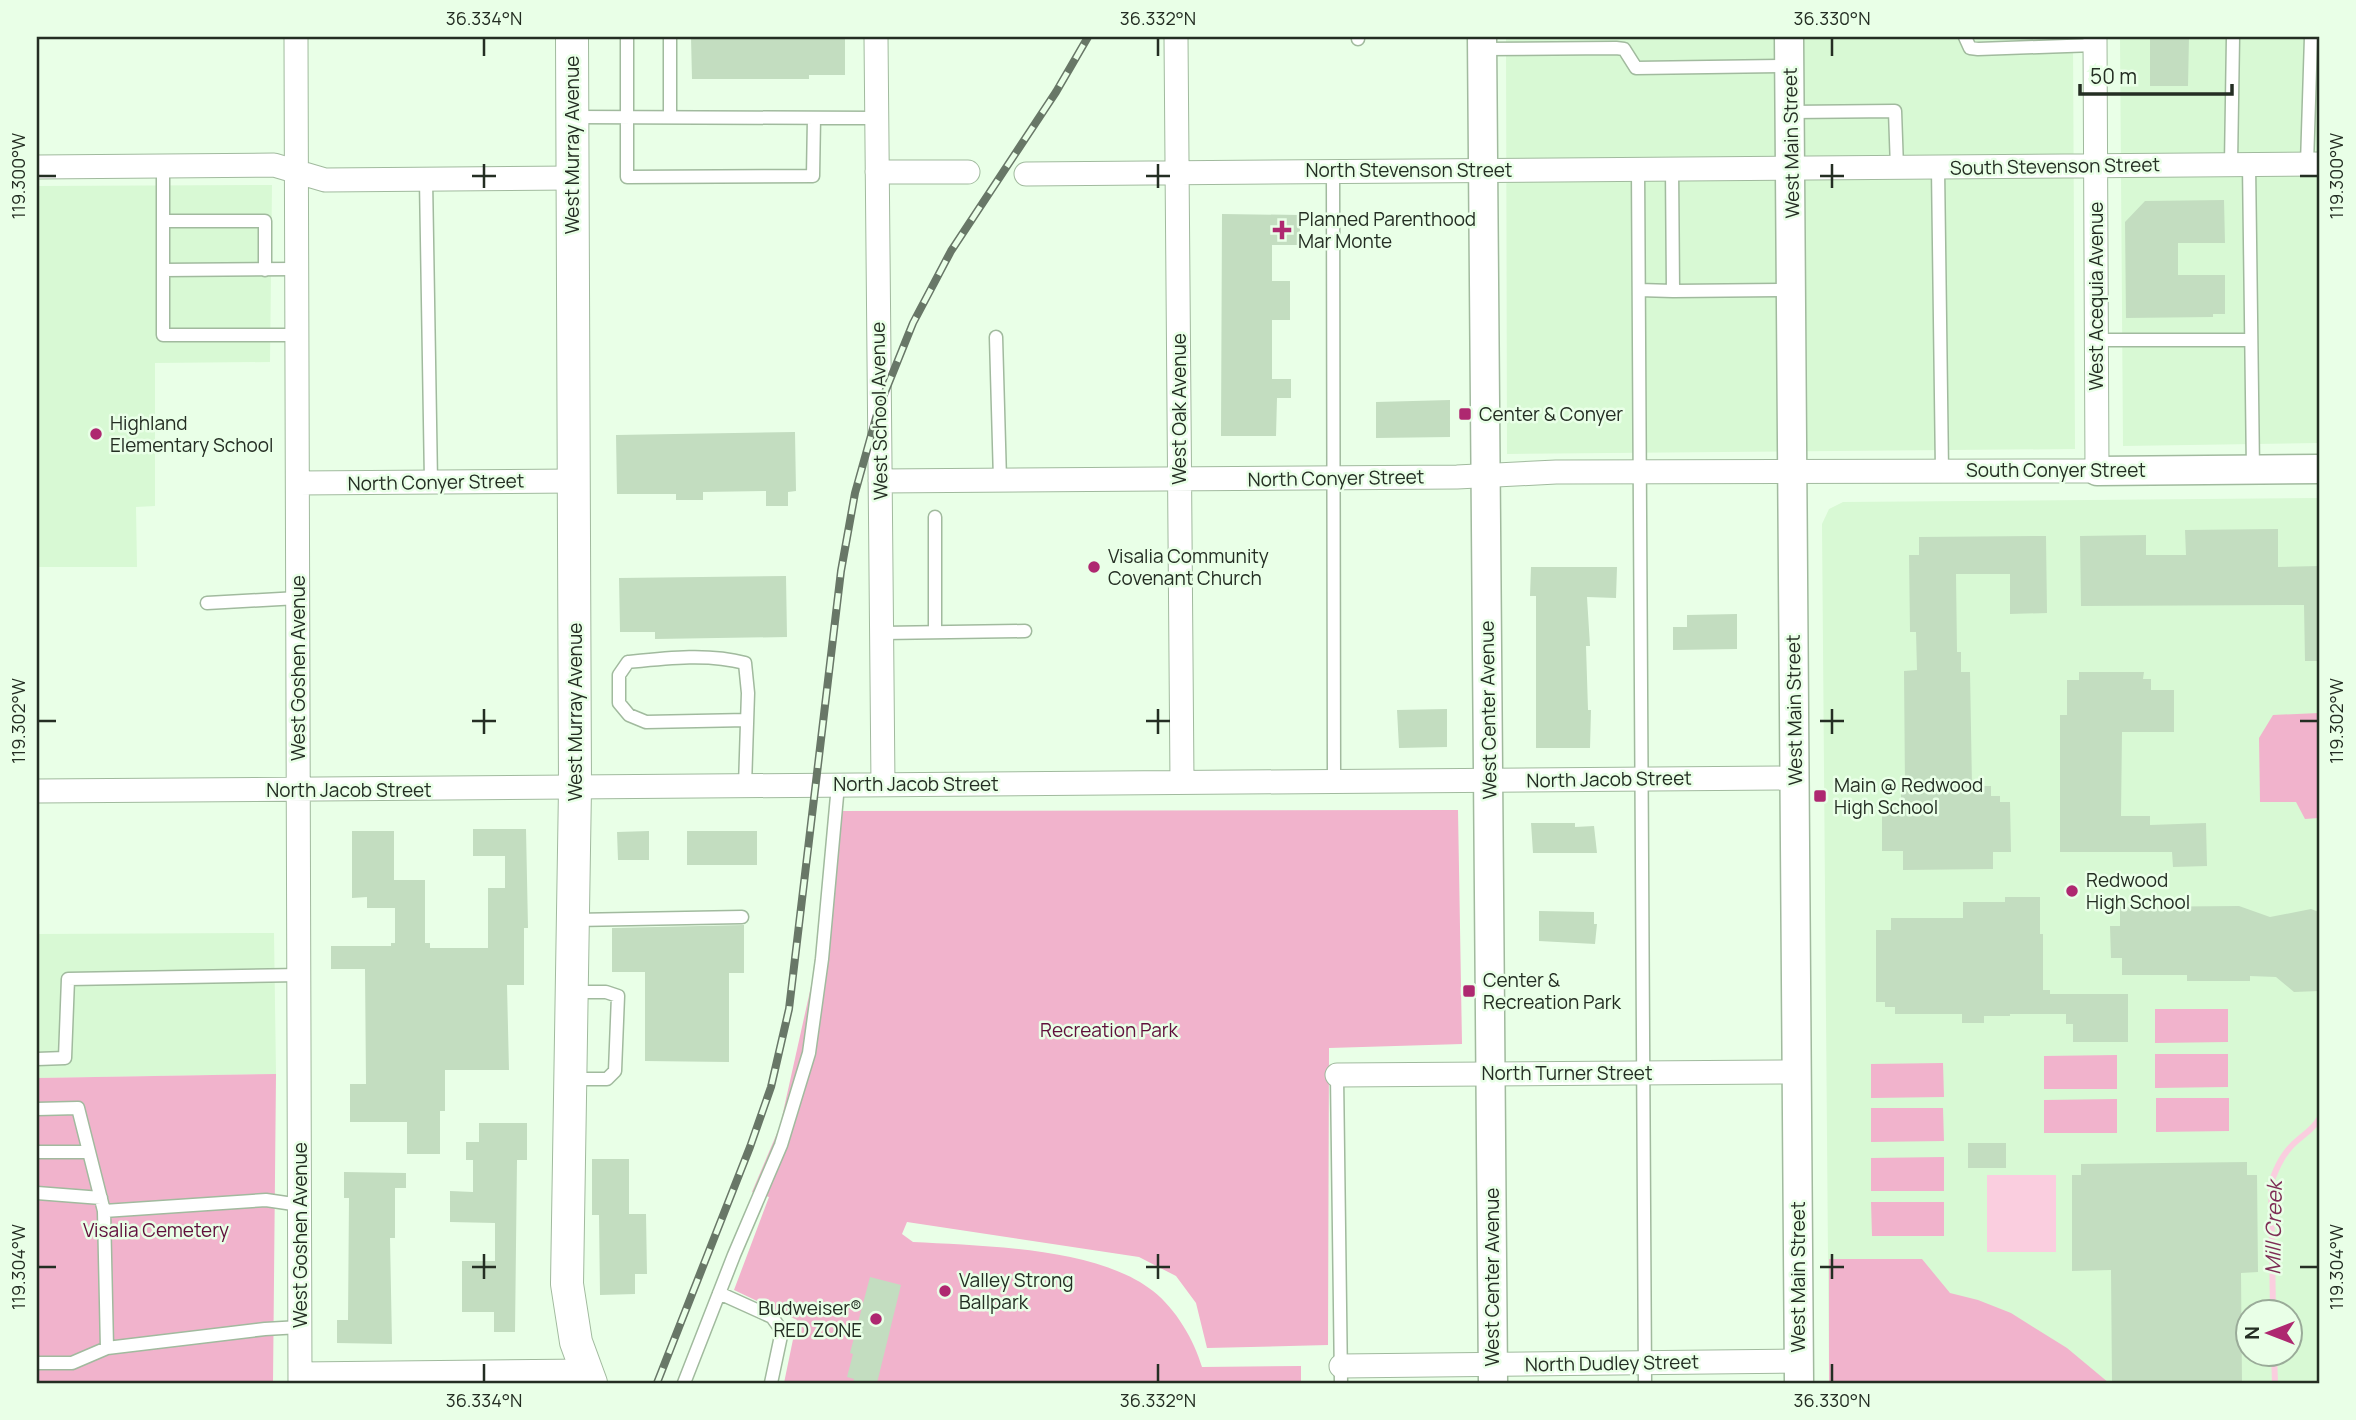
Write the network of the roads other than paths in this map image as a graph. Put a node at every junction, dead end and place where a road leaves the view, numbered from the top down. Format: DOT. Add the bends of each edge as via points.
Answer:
graph roads {
  1 [pos="296,37"];
  2 [pos="572,37"];
  3 [pos="627,37"];
  4 [pos="670,37"];
  5 [pos="876,37"];
  6 [pos="1176,37"];
  7 [pos="1789,37"];
  8 [pos="1965,37"];
  9 [pos="2233,37"];
  10 [pos="2311,37"];
  11 [pos="2095,41"];
  12 [pos="1482,43"];
  13 [pos="1789,66"];
  14 [pos="2314,105"];
  15 [pos="1790,112"];
  16 [pos="572,117"];
  17 [pos="627,117"];
  18 [pos="670,117"];
  19 [pos="814,118"];
  20 [pos="877,118"];
  21 [pos="2240,164"];
  22 [pos="2313,164"];
  23 [pos="2095,165"];
  24 [pos="163,166"];
  25 [pos="37,167"];
  26 [pos="1638,167"];
  27 [pos="1672,167"];
  28 [pos="1791,167"];
  29 [pos="1897,168"];
  30 [pos="1938,168"];
  31 [pos="1333,170"];
  32 [pos="1482,170"];
  33 [pos="296,171"];
  34 [pos="877,172"];
  35 [pos="968,172"];
  36 [pos="1177,173"];
  37 [pos="1026,174"];
  38 [pos="572,178"];
  39 [pos="426,179"];
  40 [pos="163,221"];
  41 [pos="163,270"];
  42 [pos="265,270"];
  43 [pos="297,270"];
  44 [pos="1639,290"];
  45 [pos="1792,290"];
  46 [pos="1672,291"];
  47 [pos="297,335"];
  48 [pos="996,337"];
  49 [pos="2096,340"];
  50 [pos="2251,340"];
  51 [pos="2319,469"];
  52 [pos="2253,470"];
  53 [pos="1942,471"];
  54 [pos="2097,471"];
  55 [pos="1640,472"];
  56 [pos="1792,472"];
  57 [pos="1484,476"];
  58 [pos="1333,478"];
  59 [pos="1179,479"];
  60 [pos="1000,480"];
  61 [pos="575,481"];
  62 [pos="880,481"];
  63 [pos="431,482"];
  64 [pos="298,483"];
  65 [pos="935,517"];
  66 [pos="298,598"];
  67 [pos="206,603"];
  68 [pos="1025,631"];
  69 [pos="935,632"];
  70 [pos="882,633"];
  71 [pos="747,720"];
  72 [pos="1641,778"];
  73 [pos="1794,778"];
  74 [pos="1490,780"];
  75 [pos="1334,781"];
  76 [pos="1182,782"];
  77 [pos="838,785"];
  78 [pos="883,785"];
  79 [pos="745,786"];
  80 [pos="575,788"];
  81 [pos="37,791"];
  82 [pos="299,791"];
  83 [pos="742,917"];
  84 [pos="574,920"];
  85 [pos="300,975"];
  86 [pos="573,992"];
  87 [pos="37,1059"];
  88 [pos="1644,1072"];
  89 [pos="1797,1072"];
  90 [pos="1490,1074"];
  91 [pos="1337,1075"];
  92 [pos="571,1079"];
  93 [pos="37,1109"];
  94 [pos="37,1152"];
  95 [pos="89,1152"];
  96 [pos="37,1193"];
  97 [pos="102,1204"];
  98 [pos="300,1205"];
  99 [pos="719,1293"];
  100 [pos="300,1327"];
  101 [pos="107,1349"];
  102 [pos="37,1363"];
  103 [pos="1798,1372"];
  104 [pos="1645,1373"];
  105 [pos="1493,1374"];
  106 [pos="1341,1375"];
  107 [pos="589,1377"];
  108 [pos="300,1379"];
  109 [pos="684,1383"];
  110 [pos="771,1383"];
  1 -- 33 [label="street, West Goshen Avenue"];
  2 -- 16 [label="main road, West Murray Avenue"];
  3 -- 17 [label="lane"];
  4 -- 18 [label="lane"];
  5 -- 20 [label="street, West School Avenue"];
  6 -- 36 [label="street, West Oak Avenue"];
  7 -- 13 [label="street, West Main Street"];
  8 -- 11 [label="lane" via="1970,48 1978,49"];
  9 -- 21 [label="lane"];
  10 -- 14 [label="lane"];
  11 -- 23 [label="street, West Acequia Avenue"];
  12 -- 13 [label="lane" via="1624,49 1636,68"];
  12 -- 32 [label="street, West Center Avenue"];
  13 -- 15 [label="street, West Main Street"];
  14 -- 22 [label="lane"];
  15 -- 28 [label="street, West Main Street"];
  15 -- 29 [label="lane" via="1895,111"];
  16 -- 17 [label="lane"];
  16 -- 38 [label="main road, West Murray Avenue"];
  17 -- 18 [label="lane"];
  17 -- 19 [label="lane" via="627,177 813,176"];
  18 -- 19 [label="lane"];
  19 -- 20 [label="lane"];
  20 -- 34 [label="street, West School Avenue"];
  21 -- 22 [label="street, South Stevenson Street"];
  21 -- 23 [label="street, South Stevenson Street"];
  21 -- 50 [label="lane"];
  23 -- 30 [label="street, South Stevenson Street"];
  23 -- 49 [label="street, West Acequia Avenue"];
  24 -- 25 [label="street"];
  24 -- 33 [label="street" via="274,165"];
  24 -- 40 [label="lane"];
  26 -- 27 [label="street, North Stevenson Street"];
  26 -- 32 [label="street, North Stevenson Street"];
  26 -- 44 [label="lane"];
  27 -- 28 [label="street, North Stevenson Street"];
  27 -- 46 [label="lane"];
  28 -- 29 [label="street, South Stevenson Street"];
  28 -- 45 [label="street, West Main Street"];
  29 -- 30 [label="street, South Stevenson Street"];
  30 -- 53 [label="lane"];
  31 -- 32 [label="street, North Stevenson Street"];
  31 -- 36 [label="street, North Stevenson Street"];
  31 -- 58 [label="lane"];
  32 -- 57 [label="street, West Center Avenue"];
  33 -- 39 [label="street" via="325,180"];
  33 -- 43 [label="street, West Goshen Avenue"];
  34 -- 35 [label="street"];
  34 -- 62 [label="street, West School Avenue"];
  36 -- 37 [label="street, North Stevenson Street"];
  36 -- 59 [label="street, West Oak Avenue"];
  38 -- 39 [label="street"];
  38 -- 61 [label="main road, West Murray Avenue"];
  39 -- 63 [label="lane"];
  40 -- 41 [label="lane"];
  40 -- 42 [label="lane" via="265,221"];
  41 -- 42 [label="lane"];
  41 -- 47 [label="lane" via="163,335"];
  42 -- 43 [label="lane"];
  43 -- 47 [label="street, West Goshen Avenue"];
  44 -- 46 [label="lane"];
  44 -- 55 [label="lane"];
  45 -- 46 [label="lane"];
  45 -- 56 [label="street, West Main Street"];
  47 -- 64 [label="street, West Goshen Avenue"];
  48 -- 60 [label="lane"];
  49 -- 50 [label="lane"];
  49 -- 54 [label="street, West Acequia Avenue"];
  50 -- 52 [label="lane"];
  51 -- 52 [label="street, South Conyer Street"];
  52 -- 54 [label="street, South Conyer Street"];
  53 -- 54 [label="street, South Conyer Street"];
  53 -- 56 [label="street, South Conyer Street"];
  55 -- 56 [label="street, North Conyer Street"];
  55 -- 57 [label="street, North Conyer Street"];
  55 -- 72 [label="lane"];
  56 -- 73 [label="street, West Main Street"];
  57 -- 58 [label="street, North Conyer Street"];
  57 -- 74 [label="street, West Center Avenue"];
  58 -- 59 [label="street, North Conyer Street"];
  58 -- 75 [label="lane"];
  59 -- 60 [label="street, North Conyer Street"];
  59 -- 76 [label="street, West Oak Avenue"];
  60 -- 62 [label="street, North Conyer Street"];
  61 -- 63 [label="street, North Conyer Street"];
  61 -- 80 [label="main road, West Murray Avenue"];
  62 -- 70 [label="street, West School Avenue"];
  63 -- 64 [label="street, North Conyer Street"];
  64 -- 66 [label="street, West Goshen Avenue"];
  65 -- 69 [label="lane"];
  66 -- 67 [label="lane"];
  66 -- 82 [label="street, West Goshen Avenue"];
  68 -- 69 [label="lane"];
  69 -- 70 [label="lane"];
  70 -- 78 [label="street, West School Avenue"];
  71 -- 71 [label="lane" via="745,663 726,658 654,659 628,662 619,675 619,704 629,715 646,722"];
  71 -- 79 [label="lane"];
  72 -- 73 [label="street, North Jacob Street"];
  72 -- 74 [label="street, North Jacob Street"];
  72 -- 88 [label="lane"];
  73 -- 89 [label="street, West Main Street"];
  74 -- 75 [label="street, North Jacob Street"];
  74 -- 90 [label="street, West Center Avenue"];
  75 -- 76 [label="street, North Jacob Street"];
  76 -- 78 [label="street, North Jacob Street"];
  77 -- 78 [label="street, North Jacob Street"];
  77 -- 79 [label="street, North Jacob Street"];
  77 -- 99 [label="lane" via="809,1053 781,1145"];
  79 -- 80 [label="street, North Jacob Street"];
  80 -- 82 [label="street, North Jacob Street"];
  80 -- 84 [label="main road, West Murray Avenue"];
  81 -- 82 [label="street, North Jacob Street"];
  82 -- 85 [label="street, West Goshen Avenue"];
  83 -- 84 [label="lane"];
  84 -- 86 [label="main road, West Murray Avenue"];
  85 -- 87 [label="lane" via="68,979 65,1058"];
  85 -- 98 [label="street, West Goshen Avenue"];
  86 -- 92 [label="main road, West Murray Avenue"];
  86 -- 92 [label="lane" via="618,996 615,1071 607,1079"];
  88 -- 89 [label="street, North Turner Street"];
  88 -- 90 [label="street, North Turner Street"];
  88 -- 104 [label="lane"];
  89 -- 103 [label="street, West Main Street"];
  90 -- 91 [label="street, North Turner Street"];
  90 -- 105 [label="street, West Center Avenue"];
  91 -- 106 [label="lane"];
  92 -- 107 [label="main road, West Murray Avenue" via="567,1284 576,1342"];
  93 -- 95 [label="lane" via="78,1108"];
  94 -- 95 [label="lane"];
  95 -- 97 [label="lane"];
  96 -- 97 [label="lane"];
  97 -- 98 [label="lane" via="267,1200"];
  97 -- 101 [label="lane"];
  98 -- 100 [label="street, West Goshen Avenue"];
  99 -- 109 [label="lane"];
  99 -- 110 [label="lane" via="772,1317 782,1331"];
  100 -- 101 [label="lane"];
  100 -- 108 [label="street, West Goshen Avenue"];
  101 -- 102 [label="lane" via="72,1363"];
  103 -- 104 [label="street, North Dudley Street"];
  104 -- 105 [label="street, North Dudley Street"];
  105 -- 106 [label="street, North Dudley Street"];
  107 -- 108 [label="street"];
}
